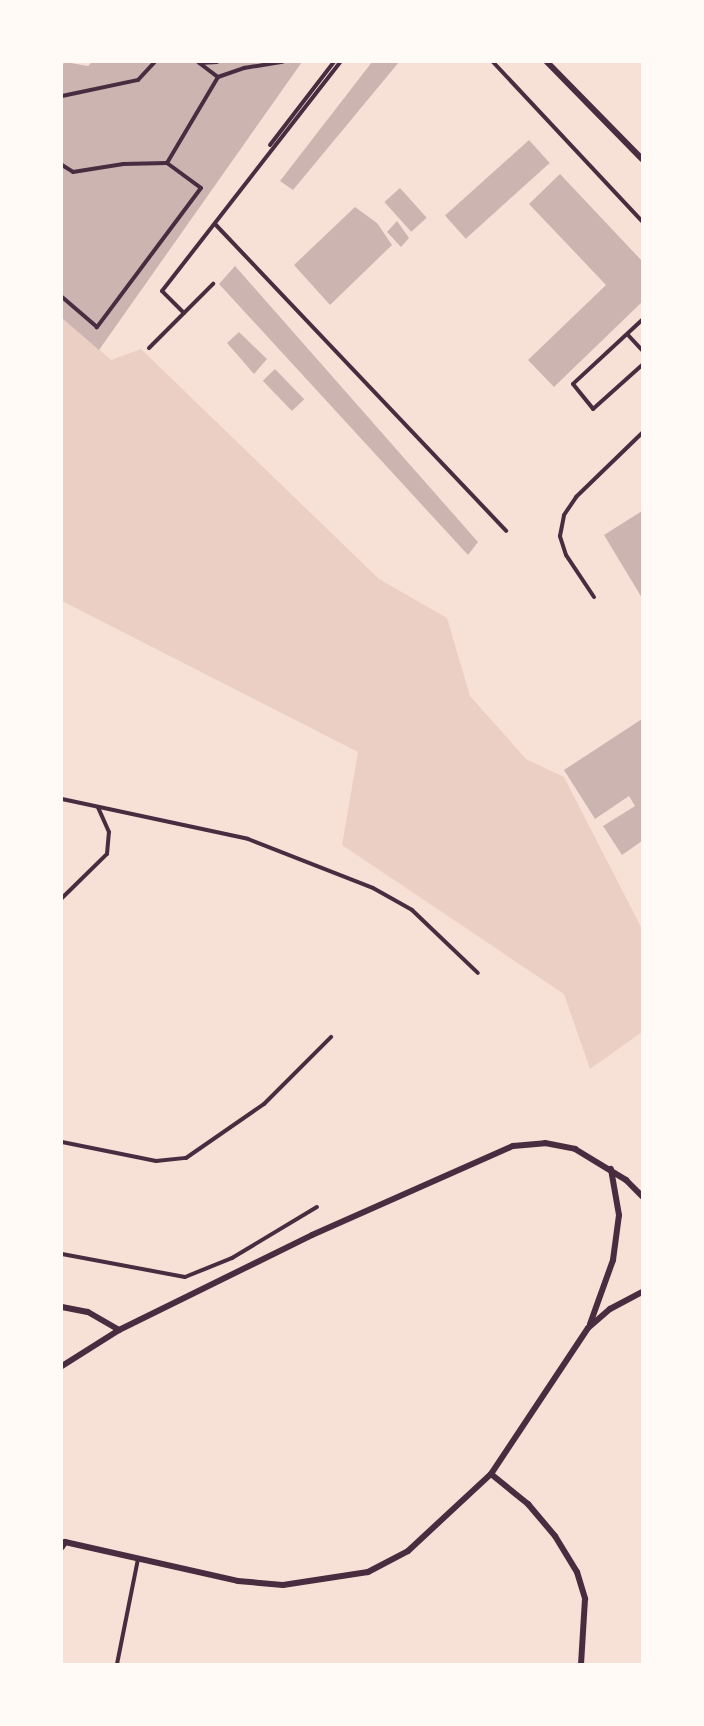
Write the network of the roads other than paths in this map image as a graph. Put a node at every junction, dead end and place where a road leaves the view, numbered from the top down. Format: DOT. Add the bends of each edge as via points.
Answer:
graph roads {
  1 [pos="155,62"];
  2 [pos="199,62"];
  3 [pos="217,62"];
  4 [pos="283,62"];
  5 [pos="334,62"];
  6 [pos="340,62"];
  7 [pos="493,62"];
  8 [pos="547,62"];
  9 [pos="218,77"];
  10 [pos="62,96"];
  11 [pos="270,145"];
  12 [pos="642,159"];
  13 [pos="167,163"];
  14 [pos="62,165"];
  15 [pos="642,221"];
  16 [pos="215,224"];
  17 [pos="213,284"];
  18 [pos="62,297"];
  19 [pos="184,313"];
  20 [pos="642,320"];
  21 [pos="628,334"];
  22 [pos="148,348"];
  23 [pos="642,351"];
  24 [pos="642,365"];
  25 [pos="642,434"];
  26 [pos="506,531"];
  27 [pos="594,597"];
  28 [pos="62,799"];
  29 [pos="98,807"];
  30 [pos="62,898"];
  31 [pos="478,973"];
  32 [pos="331,1038"];
  33 [pos="62,1142"];
  34 [pos="611,1169"];
  35 [pos="642,1196"];
  36 [pos="317,1207"];
  37 [pos="62,1254"];
  38 [pos="642,1292"];
  39 [pos="62,1307"];
  40 [pos="588,1328"];
  41 [pos="119,1330"];
  42 [pos="62,1366"];
  43 [pos="491,1474"];
  44 [pos="63,1544"];
  45 [pos="139,1558"];
  46 [pos="117,1665"];
  47 [pos="581,1665"];
  1 -- 10 [label="lane" via="138,80"];
  2 -- 3 [label="lane"];
  2 -- 9 [label="lane"];
  4 -- 9 [label="lane"];
  5 -- 11 [label="lane"];
  6 -- 16 [label="lane"];
  7 -- 15 [label="lane"];
  8 -- 12 [label="street"];
  9 -- 13 [label="lane"];
  13 -- 14 [label="lane" via="123,164 73,172"];
  13 -- 18 [label="lane" via="201,188 97,327"];
  16 -- 19 [label="lane" via="162,291"];
  16 -- 26 [label="lane"];
  17 -- 19 [label="lane"];
  19 -- 22 [label="lane"];
  20 -- 21 [label="lane"];
  21 -- 23 [label="lane"];
  21 -- 24 [label="lane" via="573,384 593,409"];
  25 -- 27 [label="lane" via="576,496 564,516 561,537 566,555"];
  28 -- 29 [label="lane"];
  29 -- 30 [label="lane" via="109,832 107,854"];
  29 -- 31 [label="lane" via="248,839 373,888 412,910"];
  32 -- 33 [label="lane" via="264,1104 186,1158 156,1161"];
  34 -- 35 [label="street"];
  34 -- 40 [label="street" via="619,1215 613,1260"];
  34 -- 41 [label="street" via="575,1149 545,1143 513,1146 312,1235"];
  36 -- 37 [label="lane" via="232,1258 185,1277"];
  38 -- 40 [label="street" via="610,1309"];
  39 -- 41 [label="street" via="88,1312"];
  40 -- 43 [label="street"];
  41 -- 42 [label="street"];
  43 -- 45 [label="street" via="416,1545 368,1572 283,1586 238,1581"];
  43 -- 47 [label="street" via="528,1504 555,1536 577,1572 585,1599"];
  44 -- 45 [label="street"];
  45 -- 46 [label="lane"];
}
